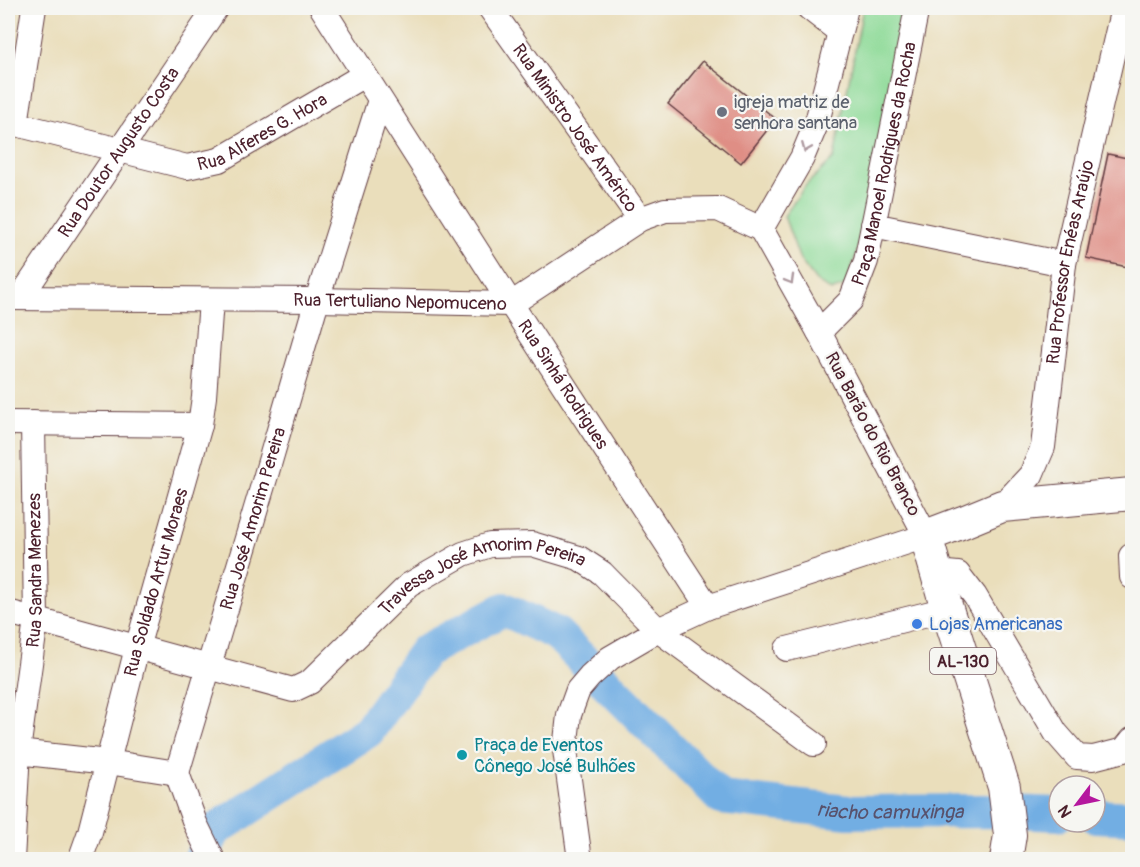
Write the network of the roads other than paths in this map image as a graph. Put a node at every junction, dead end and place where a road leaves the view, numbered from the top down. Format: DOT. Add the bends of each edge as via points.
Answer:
graph roads {
  1 [pos="34,8"];
  2 [pos="216,8"];
  3 [pos="322,8"];
  4 [pos="490,8"];
  5 [pos="809,8"];
  6 [pos="846,8"];
  7 [pos="917,8"];
  8 [pos="1123,8"];
  9 [pos="840,32"];
  10 [pos="364,75"];
  11 [pos="380,100"];
  12 [pos="12,123"];
  13 [pos="119,149"];
  14 [pos="640,219"];
  15 [pos="873,225"];
  16 [pos="761,229"];
  17 [pos="1064,264"];
  18 [pos="14,298"];
  19 [pos="211,300"];
  20 [pos="317,300"];
  21 [pos="510,304"];
  22 [pos="819,332"];
  23 [pos="8,423"];
  24 [pos="33,423"];
  25 [pos="200,425"];
  26 [pos="1132,495"];
  27 [pos="1002,506"];
  28 [pos="926,536"];
  29 [pos="936,572"];
  30 [pos="708,607"];
  31 [pos="947,609"];
  32 [pos="8,612"];
  33 [pos="36,620"];
  34 [pos="658,630"];
  35 [pos="137,648"];
  36 [pos="788,649"];
  37 [pos="208,667"];
  38 [pos="1132,740"];
  39 [pos="814,744"];
  40 [pos="13,751"];
  41 [pos="108,762"];
  42 [pos="177,773"];
  43 [pos="1008,847"];
  44 [pos="12,860"];
  45 [pos="80,860"];
  46 [pos="213,860"];
  47 [pos="580,860"];
  1 -- 12 [label="street"];
  2 -- 13 [label="street, Rua Doutor Augusto Costa"];
  3 -- 10 [label="street, Rua Sinhá Rodrigues"];
  4 -- 14 [label="street, Rua Ministro José Américo"];
  5 -- 9 [label="street"];
  6 -- 9 [label="street"];
  7 -- 15 [label="street, Praça Manoel Rodrigues da Rocha"];
  8 -- 17 [label="street, Rua Professor Enéas Araújo"];
  9 -- 16 [label="street, one-way" via="817,122 802,158"];
  10 -- 11 [label="street, Rua Sinhá Rodrigues"];
  10 -- 13 [label="street, Rua Alferes G. Hora" via="219,160 187,166"];
  11 -- 20 [label="street, Rua José Amorim Pereira"];
  11 -- 21 [label="street, Rua Sinhá Rodrigues"];
  12 -- 13 [label="street, Rua Alferes G. Hora"];
  13 -- 18 [label="street, Rua Doutor Augusto Costa"];
  14 -- 16 [label="street, Rua Tertuliano Nepomuceno" via="665,210 718,209"];
  14 -- 21 [label="street, Rua Tertuliano Nepomuceno"];
  15 -- 17 [label="street"];
  15 -- 22 [label="street, Praça Manoel Rodrigues da Rocha" via="866,261 851,300"];
  16 -- 22 [label="street, one-way"];
  17 -- 27 [label="street, Rua Professor Enéas Araújo" via="1043,447 1031,476"];
  18 -- 19 [label="street, Rua Tertuliano Nepomuceno"];
  19 -- 20 [label="street, Rua Tertuliano Nepomuceno"];
  19 -- 25 [label="street, Rua Soldado Artur Moraes"];
  20 -- 21 [label="street, Rua Tertuliano Nepomuceno"];
  20 -- 37 [label="street, Rua José Amorim Pereira"];
  21 -- 30 [label="street, Rua Sinhá Rodrigues"];
  22 -- 28 [label="street, Rua Barão do Rio Branco"];
  23 -- 24 [label="street"];
  24 -- 25 [label="street"];
  24 -- 33 [label="street, Rua Sandra Menezes"];
  25 -- 35 [label="street, Rua Soldado Artur Moraes"];
  26 -- 27 [label="main road"];
  27 -- 28 [label="main road"];
  28 -- 29 [label="main road, AL-130"];
  28 -- 30 [label="street"];
  29 -- 31 [label="main road, AL-130"];
  29 -- 38 [label="street" via="958,574 975,596 1056,733 1077,757 1093,758 1124,750"];
  30 -- 34 [label="street"];
  31 -- 36 [label="street"];
  31 -- 43 [label="main road, AL-130" via="1004,787"];
  32 -- 33 [label="street"];
  33 -- 35 [label="street"];
  33 -- 40 [label="street, Rua Sandra Menezes"];
  34 -- 37 [label="street, Travessa José Amorim Pereira" via="602,573 579,558 532,544 490,545 463,554 409,585 310,682 293,690"];
  34 -- 39 [label="street, Travessa José Amorim Pereira"];
  34 -- 47 [label="street" via="610,658 590,676 578,690 569,715 565,750"];
  35 -- 37 [label="street"];
  35 -- 41 [label="street, Rua Soldado Artur Moraes"];
  37 -- 42 [label="street, Rua José Amorim Pereira"];
  40 -- 41 [label="street"];
  40 -- 44 [label="street, Rua Sandra Menezes"];
  41 -- 42 [label="street"];
  41 -- 45 [label="street, Rua Soldado Artur Moraes"];
  42 -- 46 [label="street"];
}
